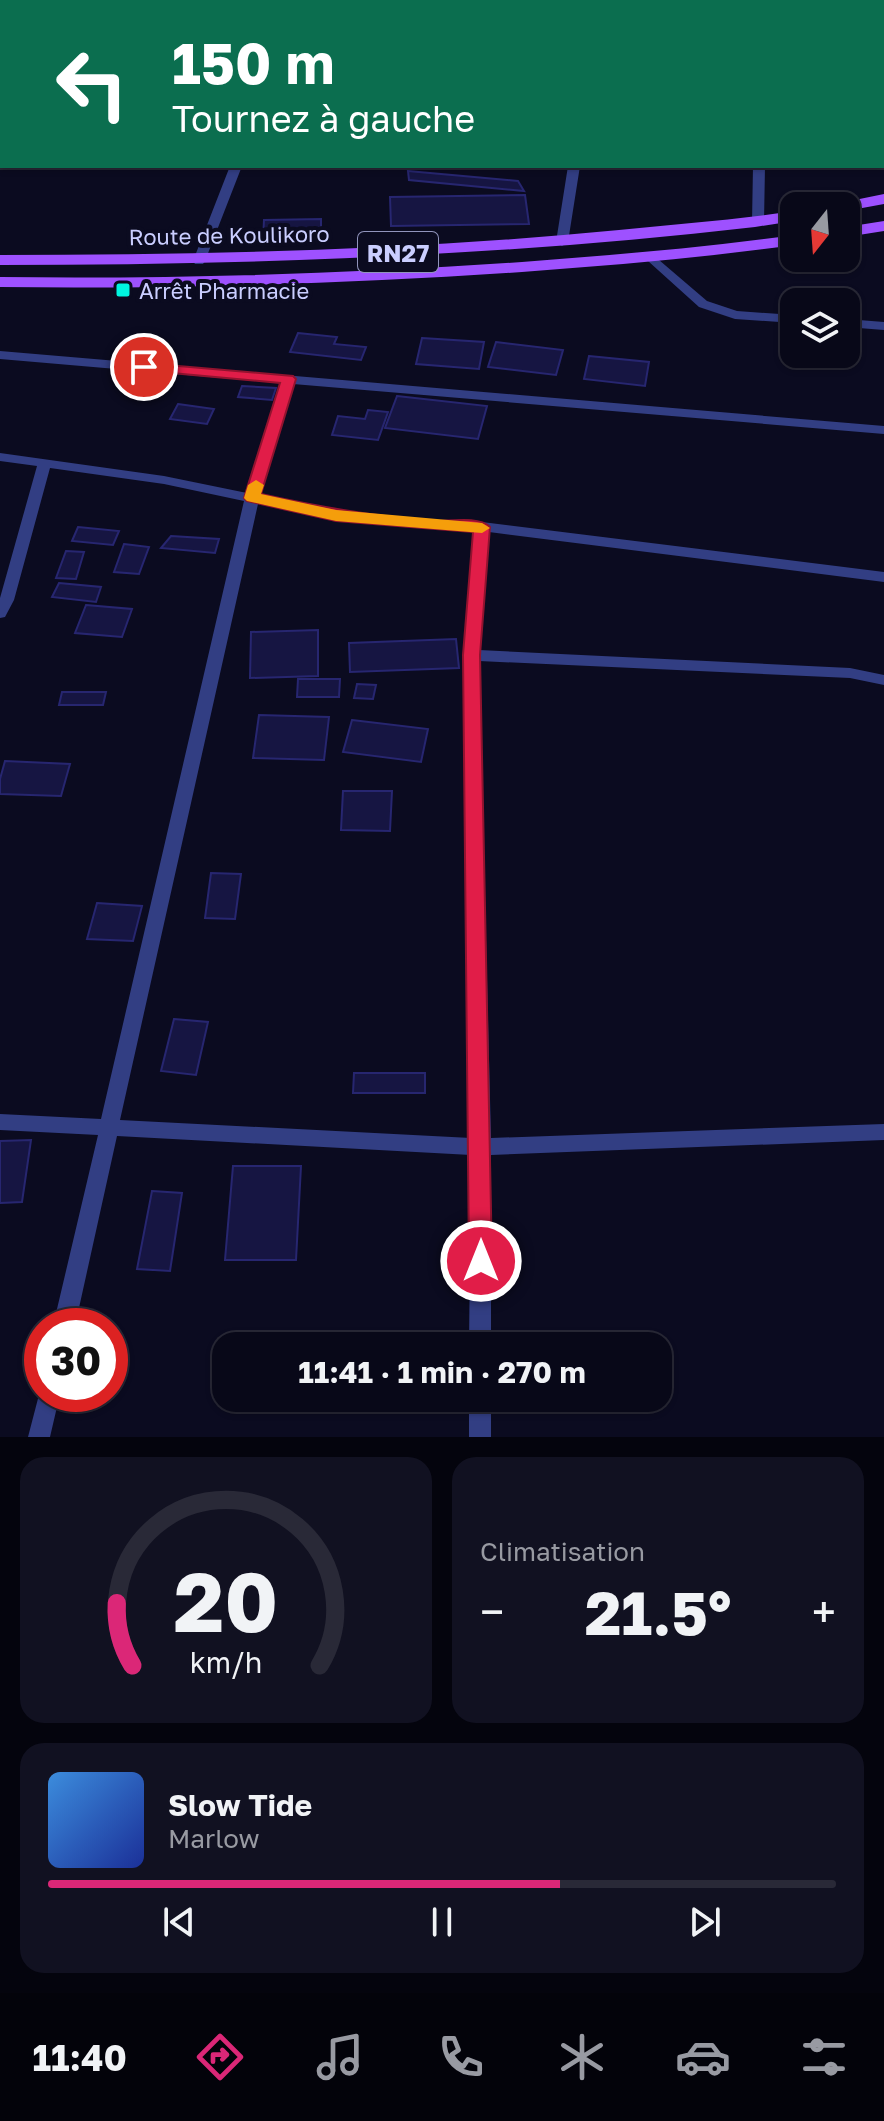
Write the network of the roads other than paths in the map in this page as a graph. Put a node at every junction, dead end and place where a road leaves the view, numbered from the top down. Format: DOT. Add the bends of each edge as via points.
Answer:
graph roads {
  1 [pos="235,168"];
  2 [pos="574,168"];
  3 [pos="759,168"];
  4 [pos="884,199"];
  5 [pos="860,203"];
  6 [pos="780,218"];
  7 [pos="758,222"];
  8 [pos="884,226"];
  9 [pos="860,230"];
  10 [pos="562,242"];
  11 [pos="780,242"];
  12 [pos="652,258"];
  13 [pos="0,260"];
  14 [pos="199,261"];
  15 [pos="0,282"];
  16 [pos="780,318"];
  17 [pos="860,324"];
  18 [pos="884,326"];
  19 [pos="0,355"];
  20 [pos="288,379"];
  21 [pos="884,430"];
  22 [pos="0,457"];
  23 [pos="45,463"];
  24 [pos="252,498"];
  25 [pos="482,527"];
  26 [pos="884,577"];
  27 [pos="2,604"];
  28 [pos="471,655"];
  29 [pos="884,680"];
  30 [pos="0,1122"];
  31 [pos="109,1128"];
  32 [pos="884,1132"];
  33 [pos="481,1147"];
  34 [pos="68,1308"];
  35 [pos="480,1332"];
  36 [pos="45,1412"];
  37 [pos="480,1412"];
  38 [pos="39,1437"];
  39 [pos="480,1437"];
  1 -- 14 [label="street"];
  2 -- 10 [label="street"];
  3 -- 7 [label="street"];
  4 -- 5 [label="main road"];
  6 -- 7 [label="main road, Route de Koulikoro / RN27"];
  7 -- 10 [label="main road, Route de Koulikoro / RN27"];
  8 -- 9 [label="main road"];
  10 -- 14 [label="main road, Route de Koulikoro / RN27"];
  11 -- 12 [label="main road, Route de Koulikoro / RN27"];
  12 -- 15 [label="main road, Route de Koulikoro / RN27" via="399,277 162,284"];
  12 -- 16 [label="street" via="703,304 735,315"];
  13 -- 14 [label="main road, Route de Koulikoro / RN27"];
  17 -- 18 [label="street"];
  19 -- 20 [label="street"];
  20 -- 21 [label="street"];
  20 -- 24 [label="street"];
  22 -- 23 [label="street"];
  23 -- 24 [label="street"];
  23 -- 27 [label="street"];
  24 -- 25 [label="street" via="336,516"];
  24 -- 31 [label="street"];
  25 -- 26 [label="street"];
  25 -- 28 [label="street"];
  28 -- 29 [label="street" via="850,673"];
  28 -- 33 [label="street"];
  30 -- 31 [label="street"];
  31 -- 33 [label="street"];
  31 -- 34 [label="street"];
  32 -- 33 [label="street"];
  33 -- 35 [label="street"];
  36 -- 38 [label="street"];
  37 -- 39 [label="street"];
}
